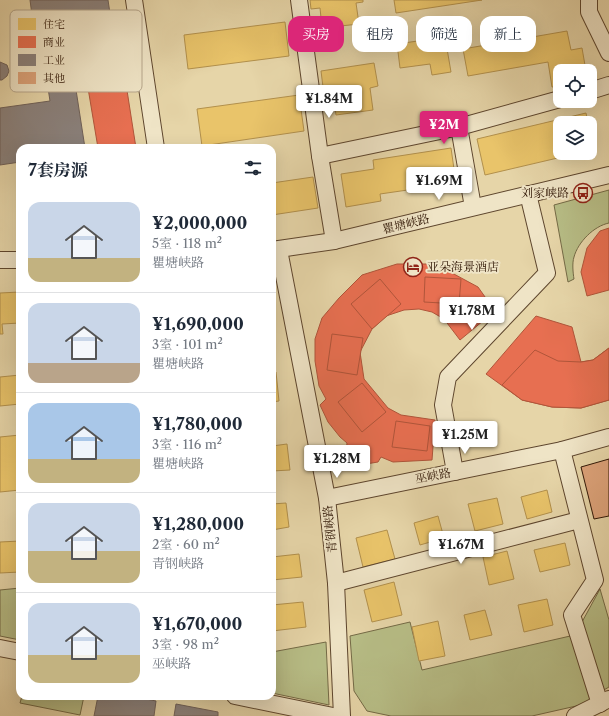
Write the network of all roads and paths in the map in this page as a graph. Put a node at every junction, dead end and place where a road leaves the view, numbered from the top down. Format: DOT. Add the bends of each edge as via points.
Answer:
graph roads {
  1 [pos="134,0"];
  2 [pos="299,0"];
  3 [pos="589,0"];
  4 [pos="135,10"];
  5 [pos="609,53"];
  6 [pos="142,54"];
  7 [pos="609,85"];
  8 [pos="597,88"];
  9 [pos="553,101"];
  10 [pos="459,127"];
  11 [pos="155,144"];
  12 [pos="320,156"];
  13 [pos="609,175"];
  14 [pos="528,194"];
  15 [pos="473,207"];
  16 [pos="334,241"];
  17 [pos="276,250"];
  18 [pos="0,260"];
  19 [pos="16,260"];
  20 [pos="609,438"];
  21 [pos="562,450"];
  22 [pos="455,472"];
  23 [pos="327,498"];
  24 [pos="579,520"];
  25 [pos="336,583"];
  26 [pos="0,648"];
  27 [pos="16,651"];
  28 [pos="255,700"];
  29 [pos="604,701"];
  30 [pos="333,716"];
  31 [pos="342,716"];
  32 [pos="575,716"];
  1 -- 4 [label="street"];
  2 -- 12 [label="street"];
  3 -- 5 [label="street" via="589,12"];
  6 -- 11 [label="street"];
  7 -- 8 [label="street"];
  9 -- 10 [label="street"];
  10 -- 12 [label="street"];
  10 -- 15 [label="street"];
  12 -- 16 [label="street"];
  13 -- 14 [label="street, 瞿塘峡路"];
  14 -- 15 [label="street, 瞿塘峡路"];
  14 -- 22 [label="street" via="547,273 448,377 443,405"];
  15 -- 16 [label="street, 瞿塘峡路"];
  16 -- 17 [label="street, 瞿塘峡路"];
  17 -- 23 [label="street, 青钢峡路"];
  18 -- 19 [label="street"];
  20 -- 21 [label="street, 巫峡路"];
  21 -- 22 [label="street, 巫峡路"];
  21 -- 24 [label="street"];
  22 -- 23 [label="street, 巫峡路"];
  23 -- 25 [label="street, 青钢峡路"];
  24 -- 25 [label="street"];
  24 -- 29 [label="street" via="595,580 572,615"];
  25 -- 31 [label="street, 青钢峡路"];
  26 -- 27 [label="street"];
  28 -- 30 [label="street"];
  29 -- 32 [label="street"];
}
